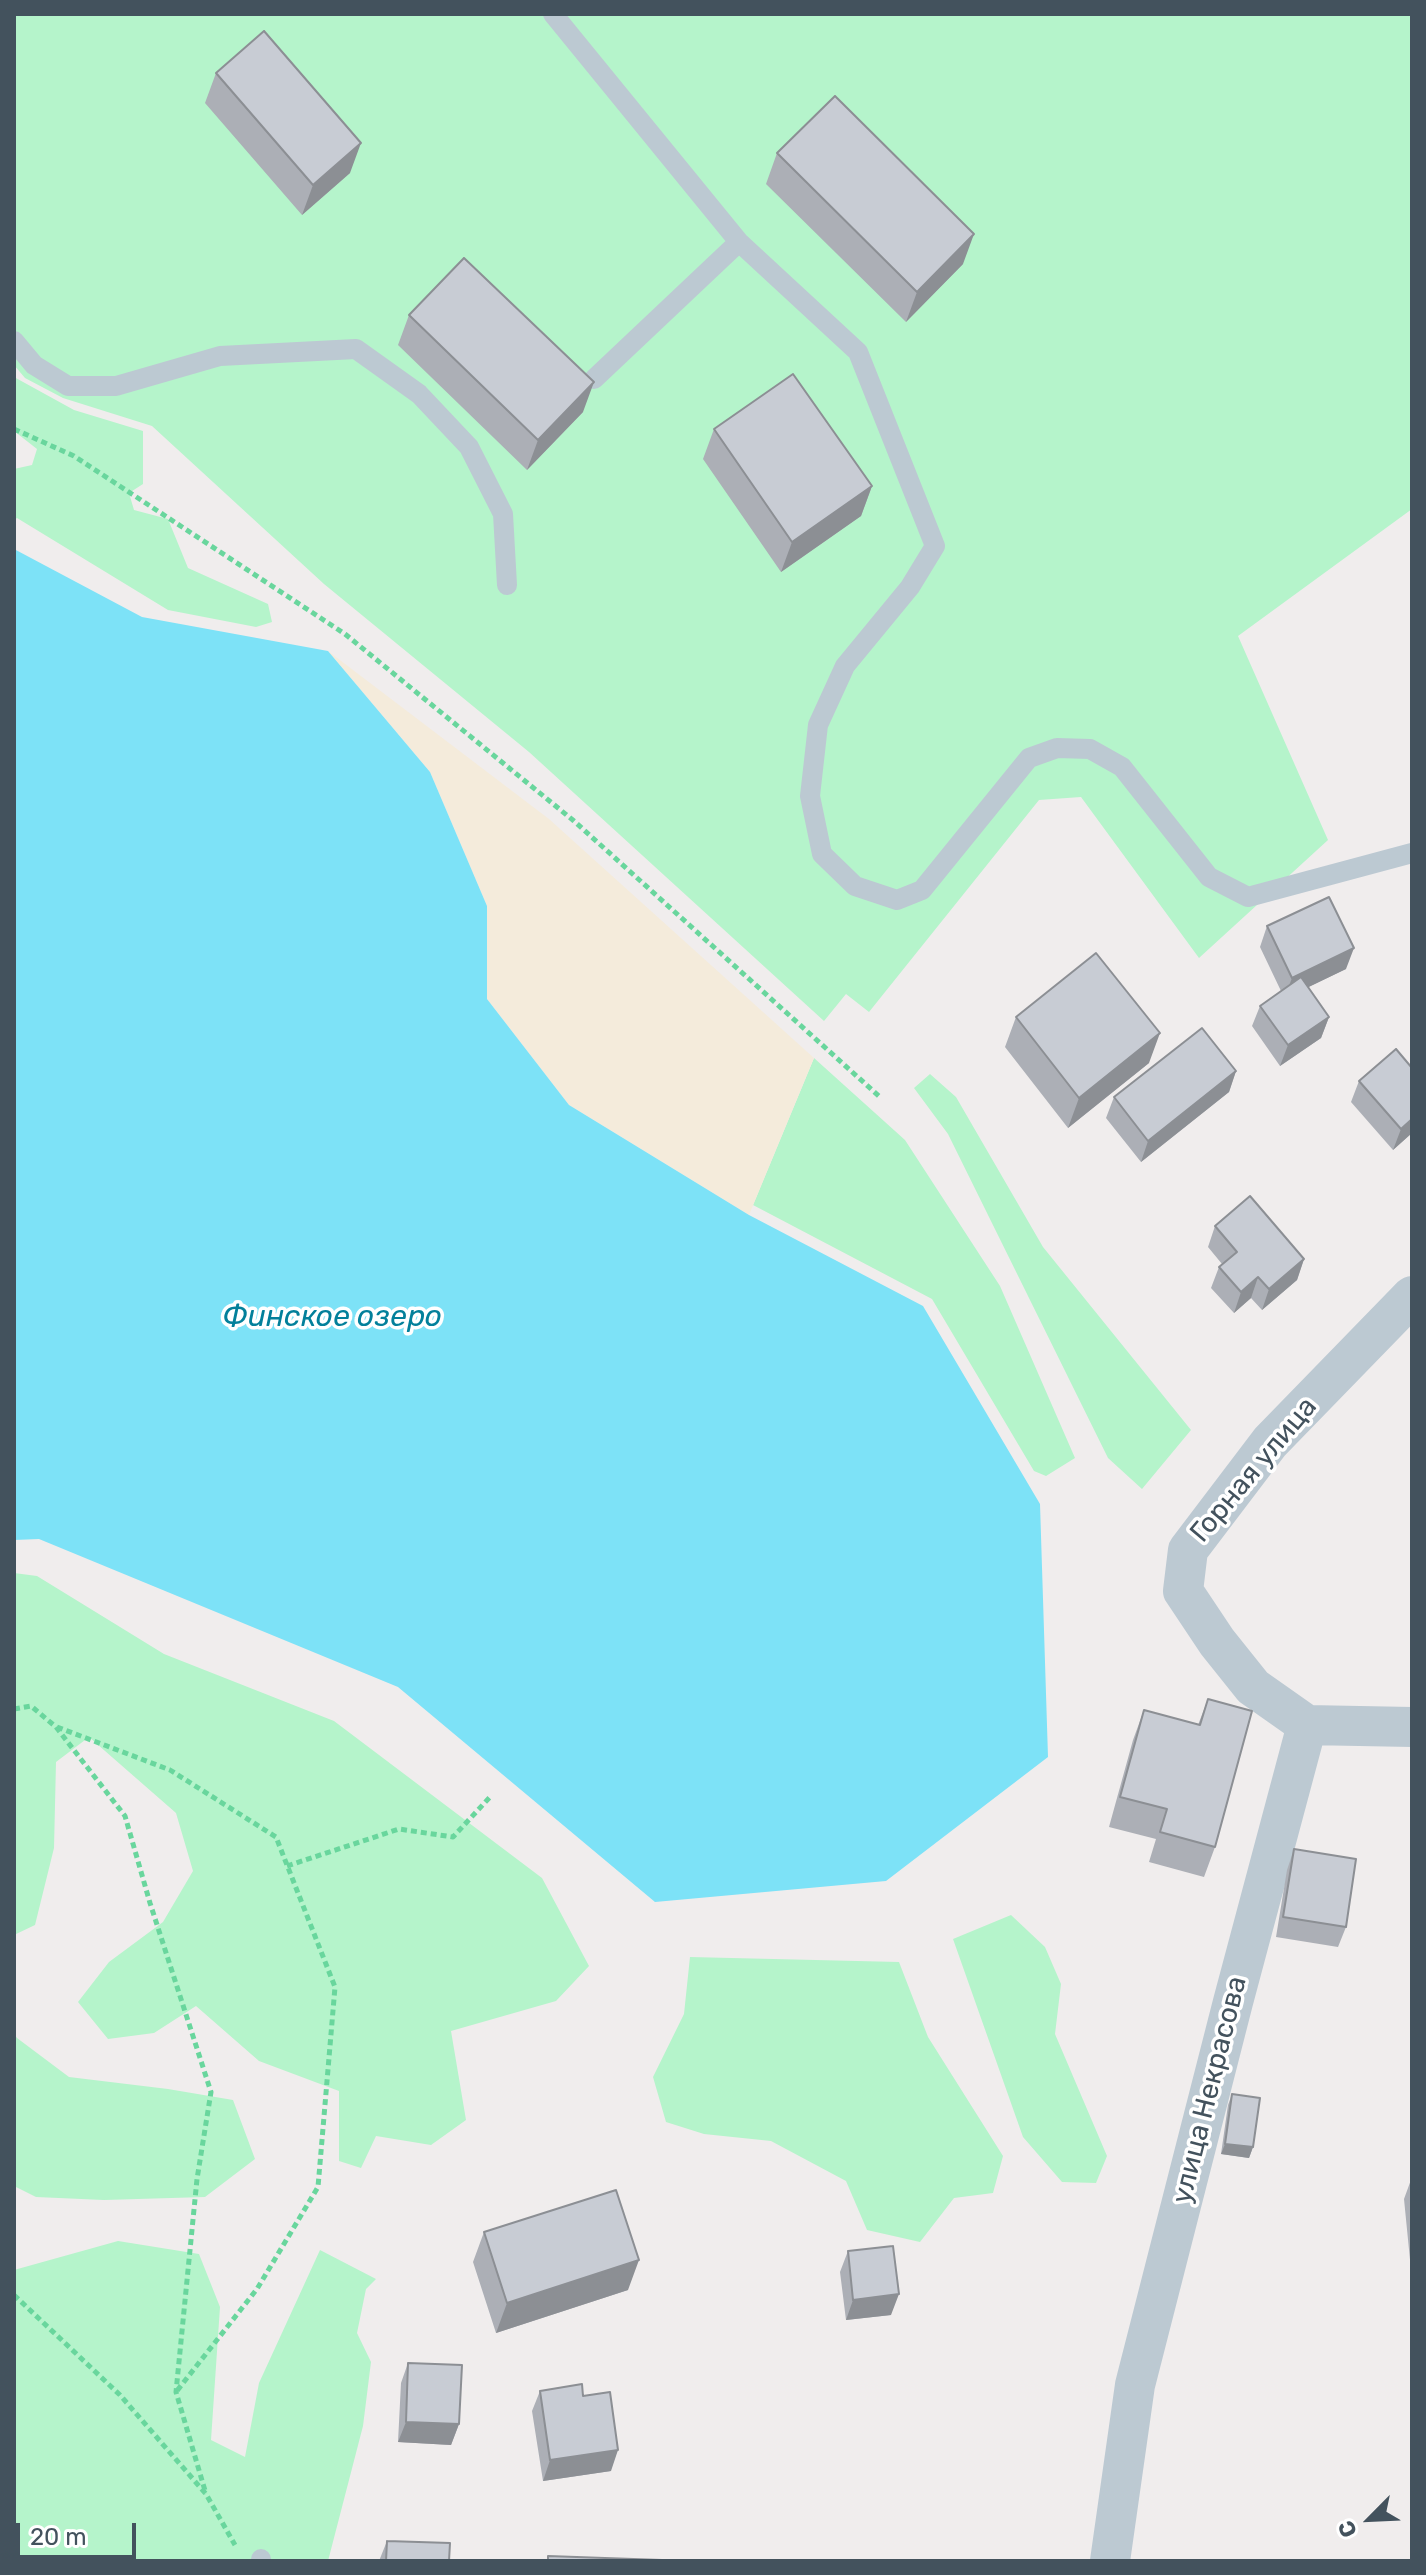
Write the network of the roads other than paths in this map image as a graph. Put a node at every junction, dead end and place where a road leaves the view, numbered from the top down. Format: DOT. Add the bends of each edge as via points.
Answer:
graph roads {
  1 [pos="553,14"];
  2 [pos="739,242"];
  3 [pos="14,341"];
  4 [pos="594,379"];
  5 [pos="507,585"];
  6 [pos="1412,853"];
  7 [pos="1412,1296"];
  8 [pos="1307,1725"];
  9 [pos="1412,1727"];
  10 [pos="1110,2561"];
  1 -- 2 [label="lane"];
  2 -- 4 [label="lane"];
  2 -- 6 [label="lane" via="858,352 935,546 910,587 845,666 818,725 810,796 822,854 855,886 897,900 922,890 1029,758 1057,748 1090,749 1122,767 1209,877 1248,897"];
  3 -- 5 [label="lane" via="34,365 68,386 116,386 220,356 356,349 419,394 469,447 503,514"];
  7 -- 8 [label="street, Горная улица" via="1270,1442 1188,1550 1183,1591 1217,1642 1253,1687"];
  8 -- 9 [label="street"];
  8 -- 10 [label="street, улица Некрасова" via="1135,2385"];
}
